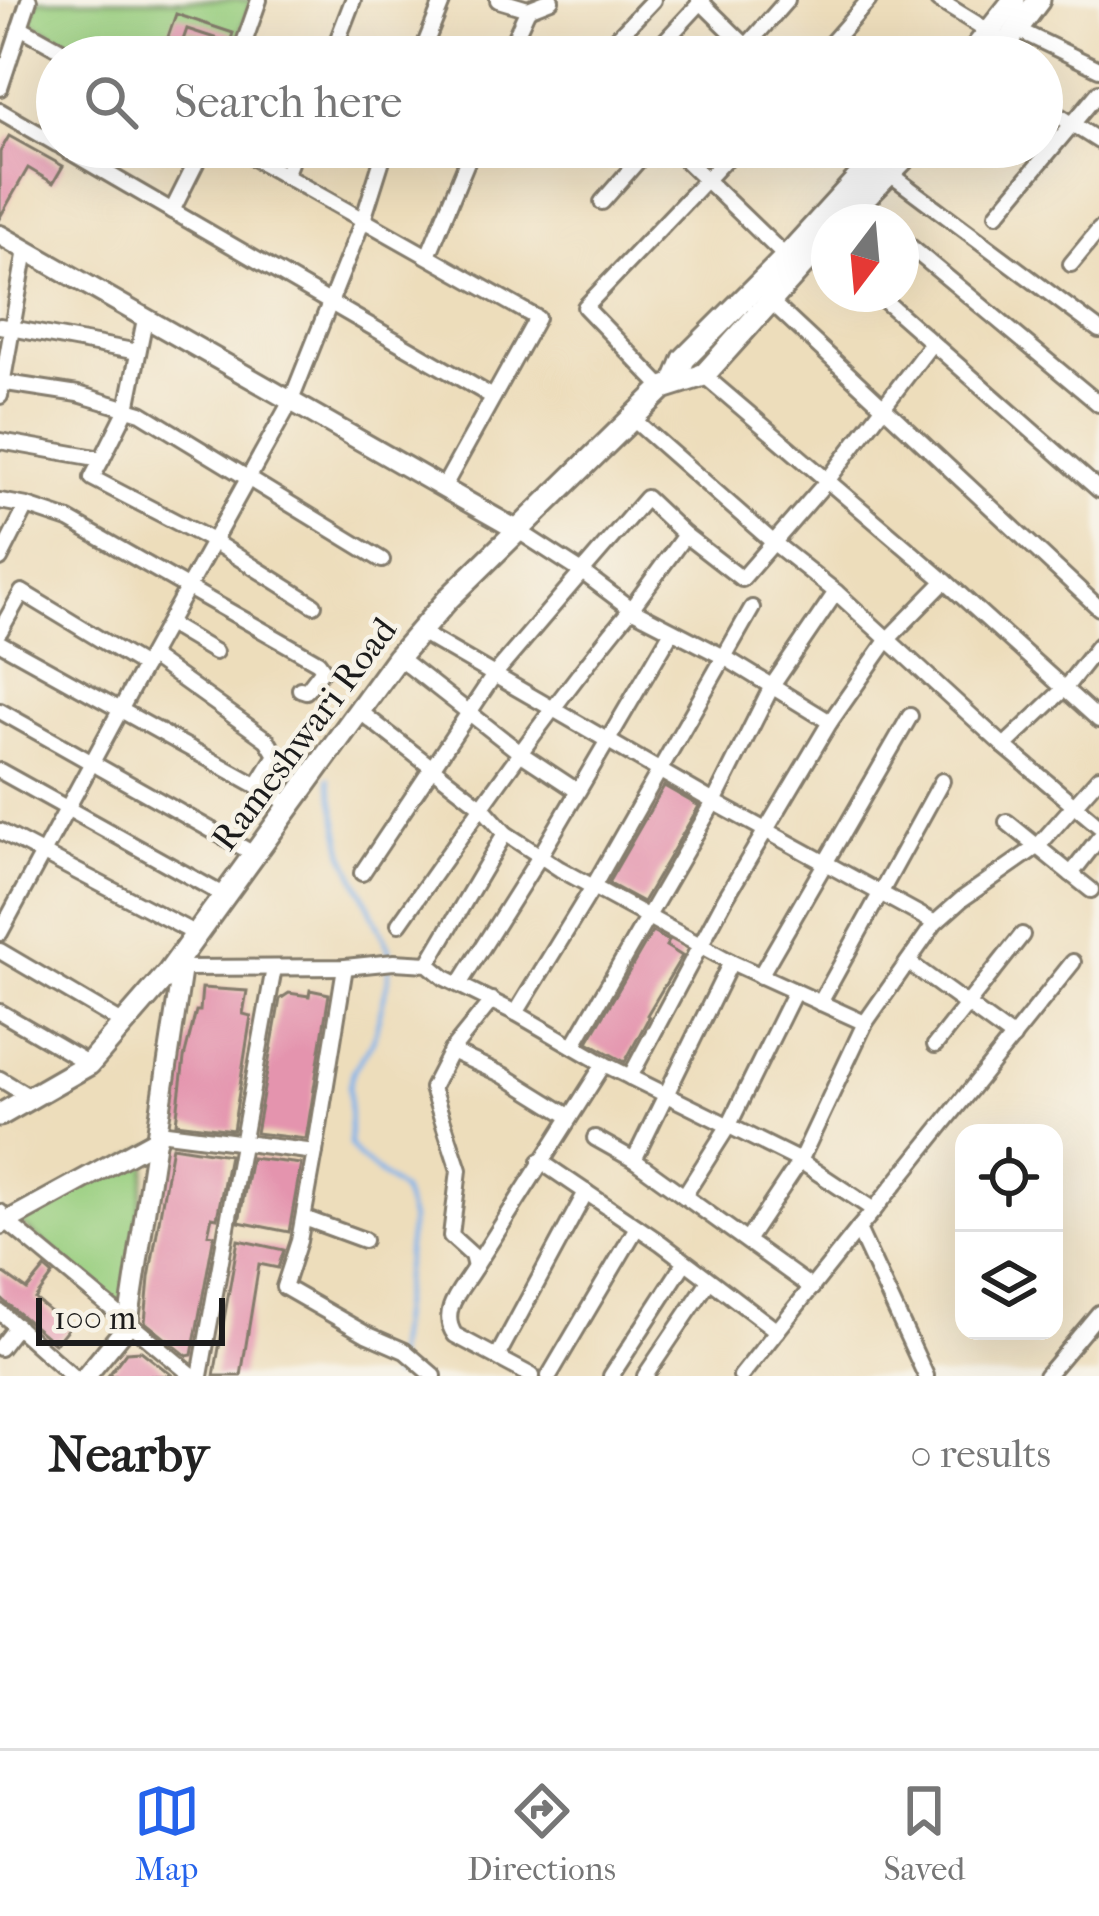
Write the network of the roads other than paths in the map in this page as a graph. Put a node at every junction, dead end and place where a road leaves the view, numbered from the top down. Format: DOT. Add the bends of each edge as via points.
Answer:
graph roads {
  1 [pos="29,0"];
  2 [pos="260,0"];
  3 [pos="353,0"];
  4 [pos="443,0"];
  5 [pos="498,0"];
  6 [pos="550,0"];
  7 [pos="653,0"];
  8 [pos="788,0"];
  9 [pos="869,0"];
  10 [pos="938,0"];
  11 [pos="1014,0"];
  12 [pos="1039,0"];
  13 [pos="701,1"];
  14 [pos="528,9"];
  15 [pos="20,26"];
  16 [pos="37,36"];
  17 [pos="246,36"];
  18 [pos="339,36"];
  19 [pos="428,36"];
  20 [pos="516,36"];
  21 [pos="619,36"];
  22 [pos="669,36"];
  23 [pos="731,36"];
  24 [pos="761,36"];
  25 [pos="837,36"];
  26 [pos="1002,36"];
  27 [pos="1063,57"];
  28 [pos="1099,69"];
  29 [pos="0,88"];
  30 [pos="1099,92"];
  31 [pos="0,111"];
  32 [pos="1063,118"];
  33 [pos="1072,124"];
  34 [pos="36,131"];
  35 [pos="1063,135"];
  36 [pos="1099,141"];
  37 [pos="99,168"];
  38 [pos="194,168"];
  39 [pos="271,168"];
  40 [pos="288,168"];
  41 [pos="379,168"];
  42 [pos="464,168"];
  43 [pos="632,168"];
  44 [pos="694,168"];
  45 [pos="717,168"];
  46 [pos="874,168"];
  47 [pos="881,168"];
  48 [pos="887,168"];
  49 [pos="1035,168"];
  50 [pos="880,173"];
  51 [pos="285,176"];
  52 [pos="706,180"];
  53 [pos="602,202"];
  54 [pos="860,204"];
  55 [pos="172,211"];
  56 [pos="997,214"];
  57 [pos="363,220"];
  58 [pos="1099,230"];
  59 [pos="0,235"];
  60 [pos="26,250"];
  61 [pos="811,252"];
  62 [pos="919,253"];
  63 [pos="428,256"];
  64 [pos="792,262"];
  65 [pos="1070,264"];
  66 [pos="770,300"];
  67 [pos="331,303"];
  68 [pos="897,312"];
  69 [pos="146,319"];
  70 [pos="6,327"];
  71 [pos="1099,330"];
  72 [pos="932,343"];
  73 [pos="138,352"];
  74 [pos="684,359"];
  75 [pos="704,374"];
  76 [pos="669,384"];
  77 [pos="1,387"];
  78 [pos="493,398"];
  79 [pos="290,403"];
  80 [pos="1099,404"];
  81 [pos="883,406"];
  82 [pos="127,409"];
  83 [pos="634,420"];
  84 [pos="0,441"];
  85 [pos="102,459"];
  86 [pos="251,477"];
  87 [pos="827,481"];
  88 [pos="443,488"];
  89 [pos="1099,490"];
  90 [pos="0,501"];
  91 [pos="27,506"];
  92 [pos="518,530"];
  93 [pos="685,535"];
  94 [pos="211,540"];
  95 [pos="774,543"];
  96 [pos="0,559"];
  97 [pos="382,560"];
  98 [pos="582,572"];
  99 [pos="945,581"];
  100 [pos="186,586"];
  101 [pos="836,592"];
  102 [pos="314,605"];
  103 [pos="752,608"];
  104 [pos="1099,608"];
  105 [pos="631,609"];
  106 [pos="168,624"];
  107 [pos="0,631"];
  108 [pos="672,631"];
  109 [pos="420,632"];
  110 [pos="888,639"];
  111 [pos="0,643"];
  112 [pos="1099,645"];
  113 [pos="215,652"];
  114 [pos="724,656"];
  115 [pos="398,657"];
  116 [pos="147,661"];
  117 [pos="494,676"];
  118 [pos="772,686"];
  119 [pos="300,688"];
  120 [pos="1065,688"];
  121 [pos="550,707"];
  122 [pos="120,710"];
  123 [pos="358,710"];
  124 [pos="0,711"];
  125 [pos="468,712"];
  126 [pos="910,716"];
  127 [pos="1099,720"];
  128 [pos="830,722"];
  129 [pos="607,740"];
  130 [pos="1004,746"];
  131 [pos="523,754"];
  132 [pos="93,762"];
  133 [pos="430,767"];
  134 [pos="659,770"];
  135 [pos="0,771"];
  136 [pos="1099,776"];
  137 [pos="942,781"];
  138 [pos="256,786"];
  139 [pos="576,790"];
  140 [pos="714,802"];
  141 [pos="290,804"];
  142 [pos="481,806"];
  143 [pos="1073,806"];
  144 [pos="69,809"];
  145 [pos="1007,822"];
  146 [pos="1099,826"];
  147 [pos="0,831"];
  148 [pos="767,831"];
  149 [pos="505,833"];
  150 [pos="1099,838"];
  151 [pos="1038,846"];
  152 [pos="44,854"];
  153 [pos="254,854"];
  154 [pos="540,856"];
  155 [pos="827,865"];
  156 [pos="362,873"];
  157 [pos="1072,874"];
  158 [pos="593,887"];
  159 [pos="1090,890"];
  160 [pos="0,891"];
  161 [pos="879,892"];
  162 [pos="225,896"];
  163 [pos="19,900"];
  164 [pos="648,917"];
  165 [pos="935,923"];
  166 [pos="399,924"];
  167 [pos="0,933"];
  168 [pos="196,934"];
  169 [pos="1022,934"];
  170 [pos="702,946"];
  171 [pos="0,951"];
  172 [pos="731,962"];
  173 [pos="908,962"];
  174 [pos="1072,962"];
  175 [pos="181,963"];
  176 [pos="428,964"];
  177 [pos="345,967"];
  178 [pos="274,968"];
  179 [pos="760,976"];
  180 [pos="460,983"];
  181 [pos="795,991"];
  182 [pos="492,1000"];
  183 [pos="820,1003"];
  184 [pos="966,1004"];
  185 [pos="0,1012"];
  186 [pos="516,1013"];
  187 [pos="865,1022"];
  188 [pos="124,1024"];
  189 [pos="1013,1038"];
  190 [pos="935,1045"];
  191 [pos="573,1046"];
  192 [pos="451,1051"];
  193 [pos="89,1064"];
  194 [pos="604,1064"];
  195 [pos="630,1077"];
  196 [pos="0,1079"];
  197 [pos="667,1093"];
  198 [pos="30,1097"];
  199 [pos="0,1114"];
  200 [pos="569,1116"];
  201 [pos="729,1125"];
  202 [pos="158,1136"];
  203 [pos="596,1138"];
  204 [pos="243,1143"];
  205 [pos="315,1152"];
  206 [pos="634,1160"];
  207 [pos="540,1161"];
  208 [pos="800,1161"];
  209 [pos="586,1192"];
  210 [pos="684,1196"];
  211 [pos="874,1210"];
  212 [pos="304,1218"];
  213 [pos="2,1219"];
  214 [pos="637,1227"];
  215 [pos="858,1229"];
  216 [pos="748,1238"];
  217 [pos="364,1240"];
  218 [pos="685,1262"];
  219 [pos="476,1267"];
  220 [pos="709,1281"];
  221 [pos="812,1288"];
  222 [pos="0,1312"];
  223 [pos="1099,1313"];
  224 [pos="128,1325"];
  225 [pos="17,1326"];
  226 [pos="777,1331"];
  227 [pos="0,1348"];
  228 [pos="496,1357"];
  229 [pos="72,1376"];
  230 [pos="86,1376"];
  231 [pos="197,1376"];
  232 [pos="434,1376"];
  233 [pos="532,1376"];
  234 [pos="549,1376"];
  235 [pos="611,1376"];
  236 [pos="645,1376"];
  237 [pos="741,1376"];
  238 [pos="926,1376"];
  239 [pos="1046,1376"];
  1 -- 15 [label="street"];
  2 -- 17 [label="street"];
  3 -- 18 [label="street"];
  4 -- 19 [label="street"];
  5 -- 14 [label="street"];
  6 -- 14 [label="street"];
  7 -- 21 [label="street"];
  8 -- 24 [label="street"];
  9 -- 25 [label="street"];
  10 -- 26 [label="street"];
  11 -- 26 [label="main road"];
  12 -- 26 [label="main road"];
  13 -- 22 [label="street"];
  13 -- 23 [label="street"];
  14 -- 20 [label="street"];
  15 -- 16 [label="street"];
  15 -- 29 [label="street"];
  27 -- 28 [label="street"];
  30 -- 33 [label="street"];
  31 -- 34 [label="street"];
  32 -- 33 [label="street"];
  33 -- 35 [label="street"];
  33 -- 36 [label="street"];
  37 -- 55 [label="street"];
  38 -- 55 [label="street"];
  39 -- 51 [label="street"];
  40 -- 51 [label="street"];
  41 -- 57 [label="street"];
  42 -- 63 [label="street"];
  43 -- 53 [label="street"];
  44 -- 52 [label="street"];
  45 -- 52 [label="street"];
  46 -- 50 [label="street"];
  47 -- 50 [label="main road"];
  48 -- 50 [label="main road"];
  49 -- 56 [label="street"];
  50 -- 54 [label="main road"];
  50 -- 64 [label="main road"];
  50 -- 71 [label="street"];
  51 -- 57 [label="street"];
  52 -- 64 [label="street"];
  52 -- 76 [label="street" via="585,307"];
  55 -- 67 [label="street"];
  57 -- 63 [label="street"];
  57 -- 67 [label="street"];
  58 -- 65 [label="street"];
  59 -- 60 [label="street"];
  60 -- 69 [label="street"];
  60 -- 70 [label="street"];
  61 -- 64 [label="main road"];
  62 -- 80 [label="street"];
  63 -- 78 [label="street" via="538,318"];
  64 -- 66 [label="main road"];
  64 -- 74 [label="main road"];
  66 -- 75 [label="main road"];
  66 -- 81 [label="street"];
  67 -- 78 [label="street"];
  67 -- 79 [label="street"];
  68 -- 72 [label="street"];
  69 -- 73 [label="street"];
  69 -- 79 [label="street"];
  70 -- 73 [label="street"];
  70 -- 77 [label="street"];
  72 -- 81 [label="street"];
  72 -- 89 [label="street"];
  73 -- 82 [label="street"];
  74 -- 75 [label="street"];
  74 -- 76 [label="main road"];
  75 -- 76 [label="main road"];
  75 -- 87 [label="street"];
  76 -- 83 [label="main road, Rameshwari Road"];
  77 -- 82 [label="street" via="78,394"];
  78 -- 88 [label="street"];
  79 -- 86 [label="street"];
  79 -- 88 [label="street"];
  81 -- 87 [label="street"];
  81 -- 104 [label="street"];
  82 -- 85 [label="street"];
  82 -- 86 [label="street"];
  83 -- 92 [label="main road, Rameshwari Road"];
  83 -- 95 [label="street"];
  84 -- 85 [label="street"];
  85 -- 94 [label="street" via="92,478"];
  86 -- 94 [label="street"];
  86 -- 97 [label="street"];
  87 -- 95 [label="street"];
  87 -- 99 [label="street"];
  88 -- 92 [label="street"];
  90 -- 91 [label="street"];
  91 -- 96 [label="street"];
  91 -- 100 [label="street" via="69,520"];
  92 -- 98 [label="street"];
  92 -- 109 [label="main road, Rameshwari Road"];
  93 -- 95 [label="street" via="742,579"];
  93 -- 98 [label="street" via="646,498"];
  93 -- 105 [label="street"];
  94 -- 100 [label="street"];
  94 -- 102 [label="street"];
  95 -- 101 [label="street"];
  98 -- 105 [label="street"];
  98 -- 117 [label="street"];
  99 -- 110 [label="street"];
  99 -- 120 [label="street"];
  100 -- 106 [label="street"];
  100 -- 119 [label="street" via="318,662 318,679"];
  101 -- 110 [label="street"];
  101 -- 118 [label="street"];
  103 -- 114 [label="street"];
  105 -- 108 [label="street"];
  105 -- 121 [label="street"];
  106 -- 113 [label="street"];
  106 -- 116 [label="street"];
  107 -- 116 [label="street" via="22,592"];
  108 -- 114 [label="street"];
  108 -- 129 [label="street"];
  109 -- 115 [label="main road, Rameshwari Road"];
  109 -- 117 [label="street"];
  110 -- 128 [label="street"];
  110 -- 130 [label="street"];
  111 -- 122 [label="street"];
  112 -- 120 [label="street"];
  114 -- 118 [label="street"];
  114 -- 134 [label="street"];
  115 -- 123 [label="main road, Rameshwari Road"];
  115 -- 125 [label="street"];
  116 -- 122 [label="street"];
  116 -- 138 [label="street" via="267,740 276,755"];
  117 -- 121 [label="street"];
  117 -- 125 [label="street"];
  118 -- 128 [label="street"];
  118 -- 140 [label="street"];
  120 -- 127 [label="street"];
  120 -- 130 [label="street"];
  121 -- 129 [label="street"];
  121 -- 131 [label="street"];
  122 -- 132 [label="street"];
  122 -- 138 [label="street"];
  123 -- 133 [label="street"];
  123 -- 141 [label="main road, Rameshwari Road"];
  124 -- 132 [label="street"];
  125 -- 131 [label="street"];
  125 -- 133 [label="street"];
  126 -- 155 [label="street"];
  128 -- 148 [label="street"];
  129 -- 134 [label="street"];
  129 -- 139 [label="street"];
  130 -- 143 [label="street"];
  131 -- 139 [label="street"];
  131 -- 142 [label="street"];
  132 -- 144 [label="street"];
  132 -- 153 [label="street"];
  133 -- 142 [label="street"];
  133 -- 156 [label="street"];
  134 -- 140 [label="street"];
  134 -- 158 [label="street"];
  135 -- 144 [label="street"];
  136 -- 143 [label="street"];
  137 -- 161 [label="street"];
  138 -- 141 [label="street"];
  139 -- 154 [label="street"];
  140 -- 148 [label="street"];
  140 -- 164 [label="street"];
  141 -- 153 [label="main road, Rameshwari Road"];
  142 -- 149 [label="street"];
  142 -- 166 [label="street"];
  143 -- 146 [label="street"];
  143 -- 151 [label="street"];
  144 -- 152 [label="street"];
  144 -- 162 [label="street"];
  145 -- 151 [label="street"];
  147 -- 152 [label="street"];
  148 -- 155 [label="street"];
  148 -- 170 [label="street"];
  149 -- 154 [label="street"];
  149 -- 176 [label="street"];
  150 -- 157 [label="street"];
  151 -- 157 [label="street"];
  151 -- 165 [label="street"];
  152 -- 163 [label="street"];
  152 -- 168 [label="street"];
  153 -- 162 [label="main road, Rameshwari Road"];
  154 -- 158 [label="street"];
  154 -- 180 [label="street"];
  155 -- 161 [label="street"];
  155 -- 179 [label="street"];
  157 -- 159 [label="street"];
  158 -- 164 [label="street"];
  158 -- 186 [label="street"];
  160 -- 163 [label="street"];
  161 -- 165 [label="street"];
  161 -- 183 [label="street"];
  162 -- 168 [label="main road, Rameshwari Road"];
  163 -- 167 [label="street"];
  164 -- 170 [label="street"];
  164 -- 191 [label="street"];
  165 -- 173 [label="street"];
  168 -- 175 [label="main road, Rameshwari Road"];
  169 -- 184 [label="street"];
  170 -- 172 [label="street"];
  170 -- 195 [label="street"];
  171 -- 188 [label="street"];
  172 -- 179 [label="street"];
  172 -- 197 [label="street"];
  173 -- 184 [label="street"];
  173 -- 187 [label="street"];
  174 -- 189 [label="street"];
  175 -- 178 [label="street"];
  175 -- 188 [label="main road, Rameshwari Road"];
  175 -- 202 [label="street"];
  176 -- 177 [label="street"];
  176 -- 180 [label="street"];
  177 -- 178 [label="street"];
  177 -- 205 [label="street"];
  178 -- 204 [label="street"];
  179 -- 181 [label="street"];
  180 -- 182 [label="street"];
  181 -- 183 [label="street"];
  181 -- 201 [label="street"];
  182 -- 186 [label="street"];
  182 -- 192 [label="street"];
  183 -- 187 [label="street"];
  184 -- 189 [label="street"];
  184 -- 190 [label="street"];
  185 -- 193 [label="street"];
  186 -- 191 [label="street"];
  187 -- 208 [label="street"];
  188 -- 193 [label="main road, Rameshwari Road"];
  189 -- 211 [label="street"];
  191 -- 194 [label="street"];
  192 -- 200 [label="street"];
  192 -- 219 [label="street" via="432,1088 459,1170 452,1236"];
  193 -- 198 [label="main road, Rameshwari Road"];
  194 -- 195 [label="street"];
  194 -- 200 [label="street"];
  195 -- 197 [label="street"];
  196 -- 198 [label="street"];
  197 -- 201 [label="street"];
  197 -- 206 [label="street"];
  198 -- 199 [label="main road, Rameshwari Road"];
  200 -- 207 [label="street"];
  201 -- 208 [label="street"];
  201 -- 210 [label="street"];
  202 -- 204 [label="street"];
  202 -- 213 [label="street"];
  202 -- 224 [label="street"];
  203 -- 206 [label="street"];
  204 -- 205 [label="street"];
  204 -- 231 [label="street"];
  205 -- 212 [label="street"];
  206 -- 210 [label="street"];
  207 -- 209 [label="street"];
  207 -- 219 [label="street"];
  208 -- 211 [label="street"];
  208 -- 216 [label="street"];
  209 -- 214 [label="street"];
  209 -- 228 [label="street"];
  210 -- 216 [label="street"];
  211 -- 215 [label="street"];
  212 -- 217 [label="street"];
  212 -- 232 [label="street" via="284,1287"];
  213 -- 224 [label="street"];
  214 -- 218 [label="street"];
  214 -- 234 [label="street"];
  215 -- 221 [label="street"];
  215 -- 238 [label="street"];
  216 -- 221 [label="street"];
  218 -- 220 [label="street"];
  218 -- 235 [label="street"];
  219 -- 228 [label="street" via="448,1325"];
  220 -- 226 [label="street"];
  220 -- 236 [label="street"];
  221 -- 226 [label="street"];
  222 -- 225 [label="street"];
  223 -- 239 [label="street"];
  224 -- 230 [label="street"];
  224 -- 231 [label="street"];
  225 -- 227 [label="street"];
  225 -- 229 [label="street"];
  226 -- 237 [label="street"];
  228 -- 233 [label="street"];
}
